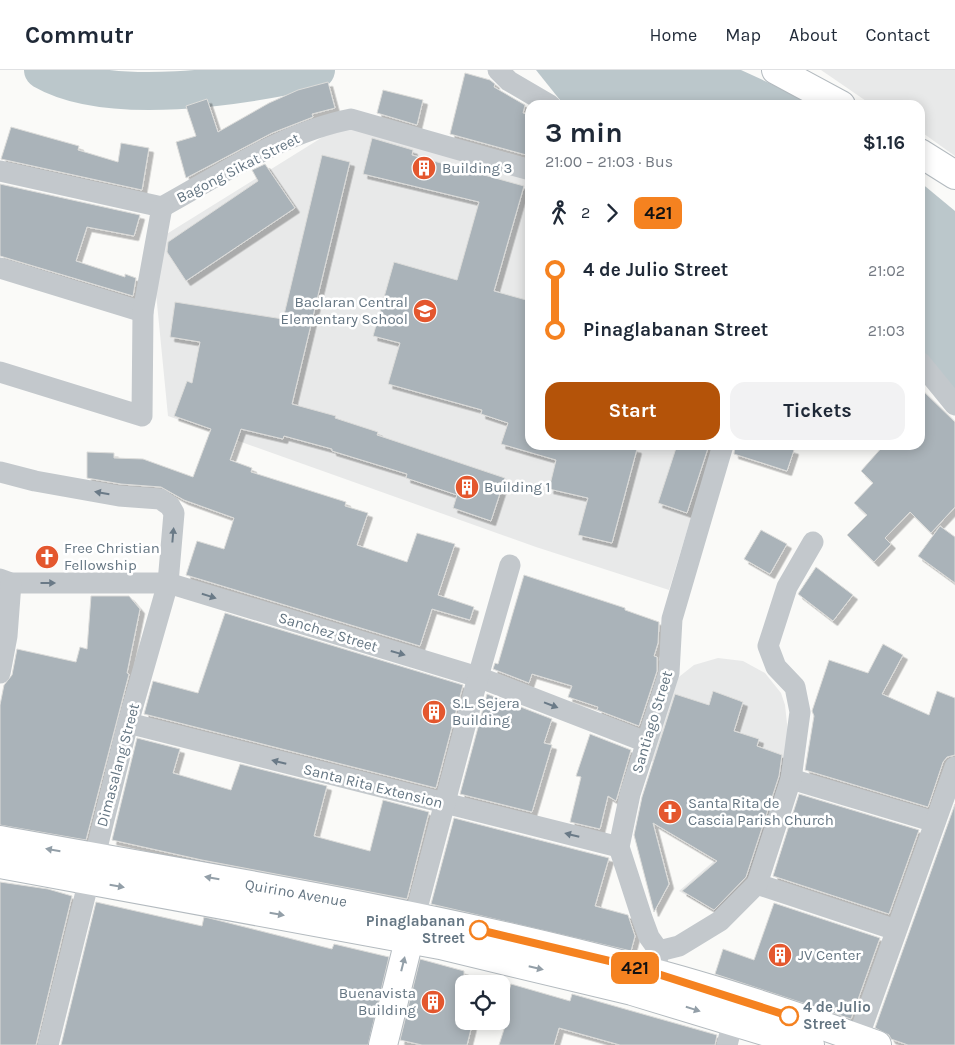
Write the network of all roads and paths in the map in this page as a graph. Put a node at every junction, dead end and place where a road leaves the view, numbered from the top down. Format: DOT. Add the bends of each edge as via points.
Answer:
graph roads {
  1 [pos="498,70"];
  2 [pos="776,70"];
  3 [pos="542,100"];
  4 [pos="832,100"];
  5 [pos="925,156"];
  6 [pos="525,169"];
  7 [pos="0,171"];
  8 [pos="955,175"];
  9 [pos="162,207"];
  10 [pos="0,268"];
  11 [pos="143,312"];
  12 [pos="925,368"];
  13 [pos="0,372"];
  14 [pos="955,405"];
  15 [pos="722,450"];
  16 [pos="0,472"];
  17 [pos="813,542"];
  18 [pos="510,565"];
  19 [pos="6,581"];
  20 [pos="168,583"];
  21 [pos="0,673"];
  22 [pos="478,677"];
  23 [pos="128,723"];
  24 [pos="646,742"];
  25 [pos="955,767"];
  26 [pos="791,779"];
  27 [pos="444,804"];
  28 [pos="935,822"];
  29 [pos="0,840"];
  30 [pos="620,847"];
  31 [pos="0,864"];
  32 [pos="91,869"];
  33 [pos="757,884"];
  34 [pos="412,927"];
  35 [pos="896,930"];
  36 [pos="654,973"];
  37 [pos="730,1033"];
  38 [pos="868,1042"];
  39 [pos="48,1045"];
  40 [pos="383,1045"];
  41 [pos="810,1045"];
  1 -- 3 [label="street"];
  2 -- 4 [label="main road"];
  5 -- 8 [label="main road"];
  6 -- 9 [label="street, Bagong Sikat Street" via="351,119 277,145"];
  7 -- 9 [label="street, Bagong Sikat Street"];
  9 -- 11 [label="street"];
  10 -- 11 [label="street"];
  11 -- 13 [label="street" via="142,416"];
  12 -- 14 [label="street"];
  15 -- 24 [label="street, Santiago Street" via="672,619 668,673"];
  20 -- 16 [label="street, Dimasalang Street, one-way" via="174,513 165,501 119,496"];
  17 -- 26 [label="street" via="787,586 768,646 776,667 795,687 800,712"];
  18 -- 22 [label="street"];
  19 -- 20 [label="street, Sanchez Street, one-way"];
  19 -- 21 [label="street" via="7,636"];
  20 -- 22 [label="street, Sanchez Street, one-way"];
  20 -- 23 [label="street, Dimasalang Street"];
  22 -- 24 [label="street, Sanchez Street, one-way"];
  22 -- 27 [label="street"];
  27 -- 23 [label="street, Santa Rita Extension, one-way"];
  23 -- 32 [label="street, Dimasalang Street"];
  24 -- 30 [label="street, Santiago Street" via="630,794"];
  25 -- 28 [label="street"];
  26 -- 28 [label="street"];
  26 -- 33 [label="street"];
  30 -- 27 [label="street, Santa Rita Extension, one-way"];
  27 -- 34 [label="street"];
  28 -- 35 [label="street"];
  32 -- 29 [label="main road, Quirino Avenue, one-way"];
  30 -- 36 [label="street, Santiago Street" via="649,937"];
  31 -- 32 [label="main road, Quirino Avenue"];
  32 -- 34 [label="main road, Quirino Avenue"];
  32 -- 39 [label="street, Dimasalang Street"];
  33 -- 35 [label="street"];
  33 -- 36 [label="street" via="720,921 679,946"];
  34 -- 36 [label="main road, Quirino Avenue"];
  40 -- 34 [label="main road, one-way"];
  35 -- 38 [label="street"];
  36 -- 37 [label="main road, Quirino Avenue, one-way"];
  36 -- 38 [label="main road, Quirino Avenue"];
  37 -- 41 [label="main road, Quirino Avenue"];
}
